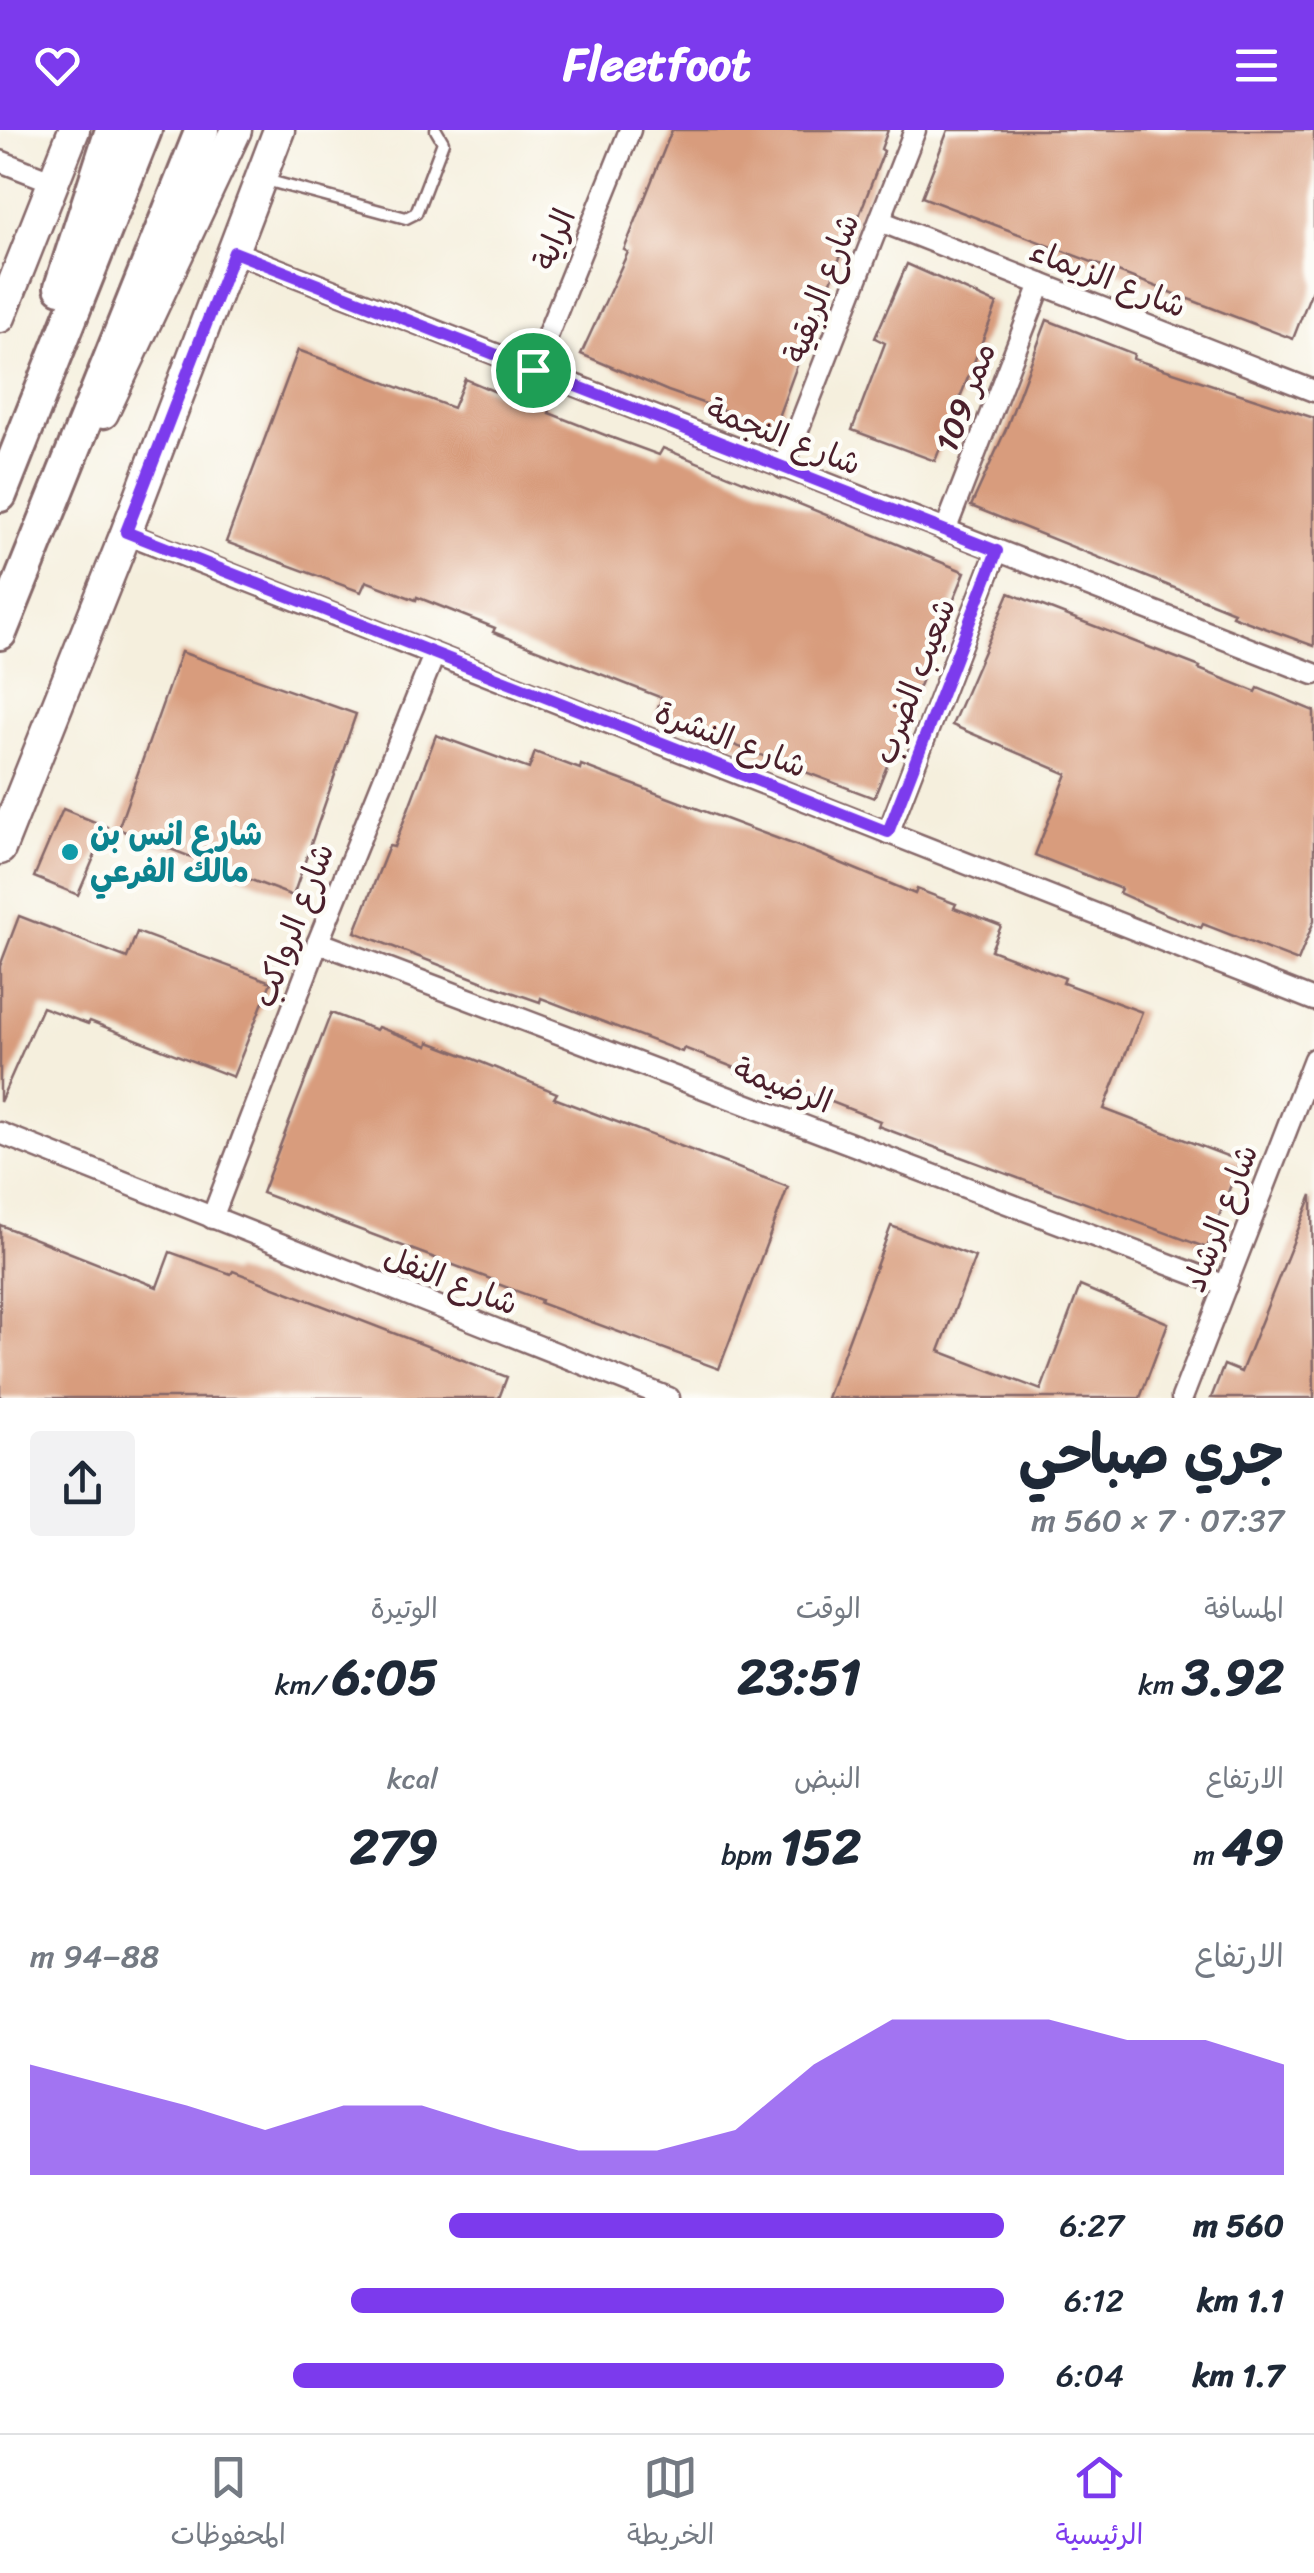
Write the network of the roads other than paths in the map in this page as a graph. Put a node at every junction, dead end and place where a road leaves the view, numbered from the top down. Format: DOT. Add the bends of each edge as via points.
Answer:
graph roads {
  1 [pos="74,130"];
  2 [pos="112,130"];
  3 [pos="145,130"];
  4 [pos="202,130"];
  5 [pos="236,130"];
  6 [pos="280,130"];
  7 [pos="436,130"];
  8 [pos="630,130"];
  9 [pos="916,130"];
  10 [pos="0,161"];
  11 [pos="262,178"];
  12 [pos="54,182"];
  13 [pos="880,222"];
  14 [pos="234,252"];
  15 [pos="1041,284"];
  16 [pos="0,317"];
  17 [pos="533,370"];
  18 [pos="1312,386"];
  19 [pos="783,468"];
  20 [pos="0,473"];
  21 [pos="0,495"];
  22 [pos="945,531"];
  23 [pos="126,532"];
  24 [pos="997,551"];
  25 [pos="0,633"];
  26 [pos="434,655"];
  27 [pos="1314,674"];
  28 [pos="888,832"];
  29 [pos="0,849"];
  30 [pos="318,942"];
  31 [pos="1314,1000"];
  32 [pos="1314,1059"];
  33 [pos="0,1134"];
  34 [pos="212,1218"];
  35 [pos="1226,1286"];
  36 [pos="669,1398"];
  37 [pos="1182,1398"];
  1 -- 12 [label="street"];
  2 -- 20 [label="main road"];
  3 -- 21 [label="main road"];
  4 -- 25 [label="main road"];
  5 -- 25 [label="street"];
  6 -- 11 [label="street"];
  7 -- 11 [label="lane" via="443,142 416,214 406,218"];
  8 -- 17 [label="street, الراية"];
  9 -- 13 [label="street, شارع الربقية"];
  10 -- 12 [label="street"];
  11 -- 14 [label="street"];
  12 -- 16 [label="street"];
  13 -- 15 [label="street, شارع الزيماء"];
  13 -- 19 [label="street, شارع الربقية"];
  14 -- 17 [label="street, شارع النجمة"];
  14 -- 23 [label="street"];
  15 -- 18 [label="street, شارع الزيماء"];
  15 -- 22 [label="street, ممر 109"];
  17 -- 19 [label="street, شارع النجمة"];
  19 -- 22 [label="street, شارع النجمة"];
  22 -- 24 [label="street, شارع النجمة"];
  23 -- 26 [label="street, شارع النشرة"];
  23 -- 29 [label="street"];
  24 -- 27 [label="street, شارع النجمة"];
  24 -- 28 [label="street, شعيب الضرب"];
  26 -- 28 [label="street, شارع النشرة"];
  26 -- 30 [label="street, شارع الرواكب"];
  28 -- 31 [label="street, شارع النشرة"];
  30 -- 34 [label="street, شارع الرواكب"];
  30 -- 35 [label="street, الرضيمة"];
  32 -- 35 [label="street, شارع الرشاد"];
  33 -- 34 [label="street, شارع النفل"];
  34 -- 36 [label="street, شارع النفل"];
  35 -- 37 [label="street, شارع الرشاد"];
}
